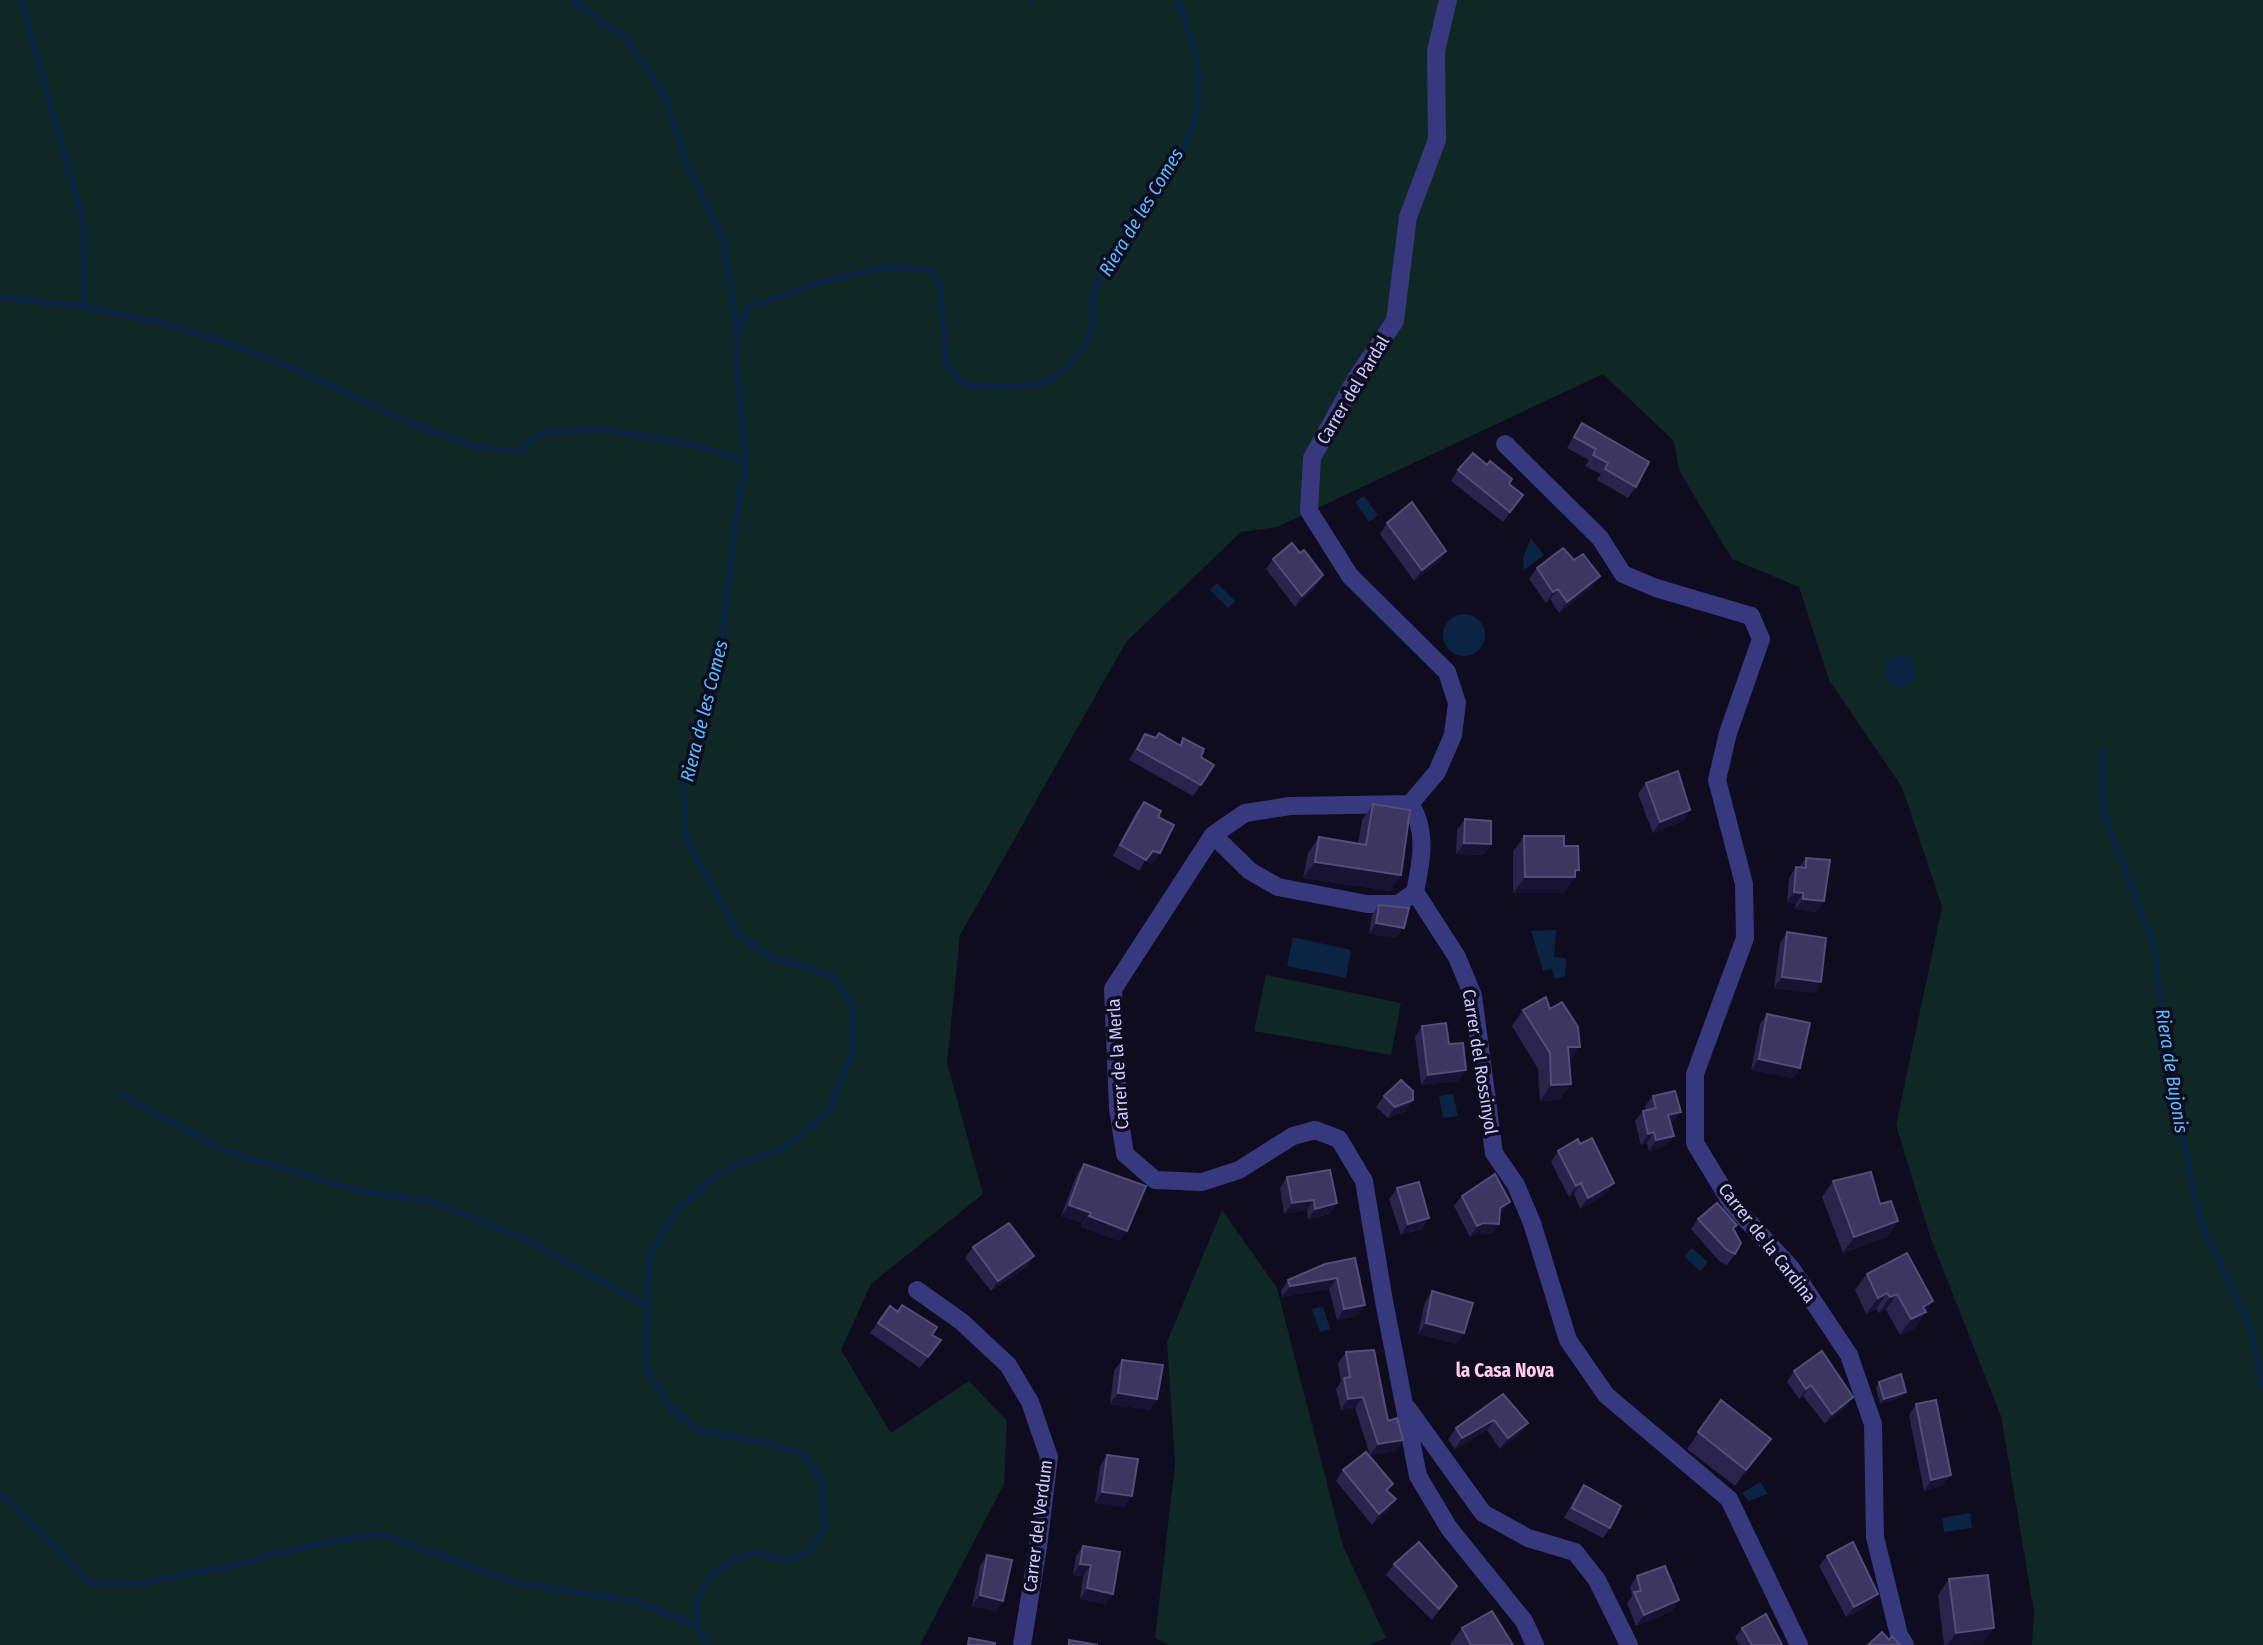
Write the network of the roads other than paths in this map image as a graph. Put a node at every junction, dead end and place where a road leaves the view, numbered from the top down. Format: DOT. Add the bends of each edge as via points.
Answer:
graph roads {
  1 [pos="1448,0"];
  2 [pos="1505,444"];
  3 [pos="1414,810"];
  4 [pos="1213,835"];
  5 [pos="1415,892"];
  6 [pos="917,1290"];
  7 [pos="1405,1404"];
  8 [pos="1022,1645"];
  9 [pos="1535,1645"];
  10 [pos="1629,1645"];
  11 [pos="1799,1645"];
  12 [pos="1905,1645"];
  1 -- 3 [label="street, Carrer del Pardal" via="1436,51 1437,140 1408,217 1395,321 1312,458 1309,511 1350,576 1447,672 1457,703 1454,735"];
  2 -- 12 [label="street, Carrer de la Cardina" via="1600,538 1623,574 1751,616 1761,639 1728,733 1717,780 1744,884 1745,939 1695,1074 1695,1143 1732,1204 1791,1268 1849,1355 1873,1424 1875,1538"];
  3 -- 4 [label="street, Carrer de la Merla" via="1290,806 1245,813"];
  3 -- 5 [label="street" via="1423,854"];
  4 -- 5 [label="street" via="1250,871 1278,887 1367,904 1398,904"];
  4 -- 7 [label="street, Carrer de la Merla" via="1113,989 1118,1108 1125,1154 1155,1180 1202,1182 1239,1170 1293,1136 1315,1130 1339,1139 1364,1181"];
  5 -- 11 [label="street, Carrer del Rossinyol" via="1457,957 1473,996 1494,1153 1516,1185 1532,1223 1568,1340 1606,1395 1729,1499"];
  6 -- 8 [label="street, Carrer del Verdum" via="962,1322 1009,1365 1030,1402 1049,1457"];
  7 -- 9 [label="street, Carrer de la Merla" via="1418,1476 1449,1528 1524,1622"];
  7 -- 10 [label="street" via="1483,1513 1528,1538 1574,1552 1597,1580"];
}
